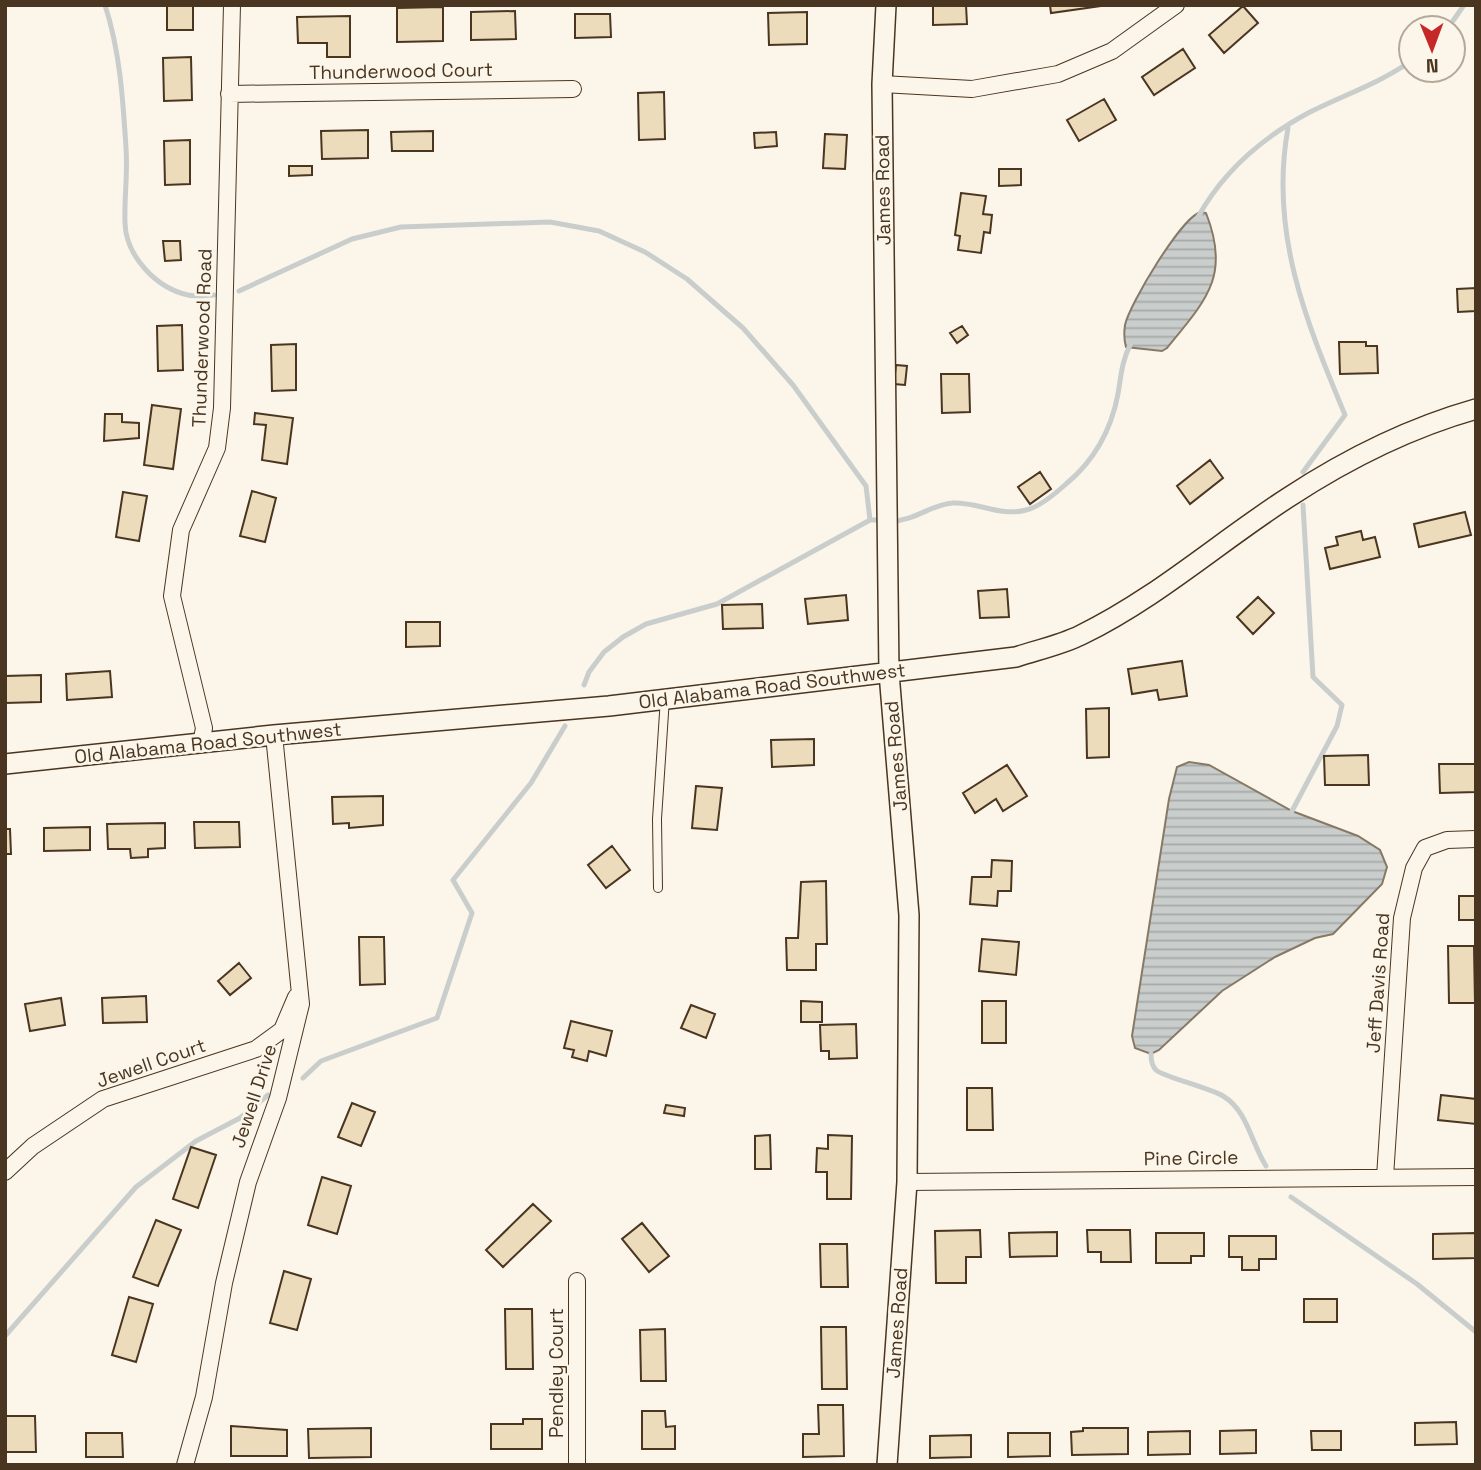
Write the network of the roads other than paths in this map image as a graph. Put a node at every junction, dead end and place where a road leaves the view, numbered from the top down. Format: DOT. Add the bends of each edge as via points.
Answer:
graph roads {
  1 [pos="232,5"];
  2 [pos="886,5"];
  3 [pos="1176,5"];
  4 [pos="882,84"];
  5 [pos="573,89"];
  6 [pos="229,94"];
  7 [pos="1476,410"];
  8 [pos="889,673"];
  9 [pos="666,698"];
  10 [pos="274,735"];
  11 [pos="201,744"];
  12 [pos="5,764"];
  13 [pos="1476,839"];
  14 [pos="658,888"];
  15 [pos="298,990"];
  16 [pos="5,1172"];
  17 [pos="1385,1177"];
  18 [pos="1476,1177"];
  19 [pos="906,1182"];
  20 [pos="578,1281"];
  21 [pos="185,1465"];
  22 [pos="577,1465"];
  23 [pos="887,1465"];
  1 -- 6 [label="street, Thunderwood Road"];
  2 -- 4 [label="street, James Road"];
  3 -- 4 [label="street" via="1112,51 1058,74 972,89"];
  4 -- 8 [label="street, James Road"];
  5 -- 6 [label="street, Thunderwood Court"];
  6 -- 11 [label="street, Thunderwood Road" via="222,408 217,448 181,530 172,596 204,728"];
  7 -- 8 [label="street, Old Alabama Road Southwest" via="1380,443 1288,497 1142,601 1079,636 1016,657"];
  8 -- 9 [label="street, Old Alabama Road Southwest"];
  8 -- 19 [label="street, James Road" via="909,915"];
  9 -- 10 [label="street, Old Alabama Road Southwest"];
  9 -- 14 [label="lane" via="657,819"];
  10 -- 11 [label="street, Old Alabama Road Southwest"];
  10 -- 15 [label="street, Jewell Drive"];
  11 -- 12 [label="street, Old Alabama Road Southwest"];
  13 -- 17 [label="street, Jeff Davis Road" via="1447,840 1425,848 1407,889"];
  15 -- 16 [label="street, Jewell Court" via="282,1030 256,1049 103,1100 33,1146"];
  15 -- 21 [label="street, Jewell Drive" via="301,1004 293,1044 248,1182 204,1397"];
  17 -- 18 [label="street, Pine Circle"];
  17 -- 19 [label="street, Pine Circle"];
  19 -- 23 [label="street, James Road"];
  20 -- 22 [label="street, Pendley Court"];
}
